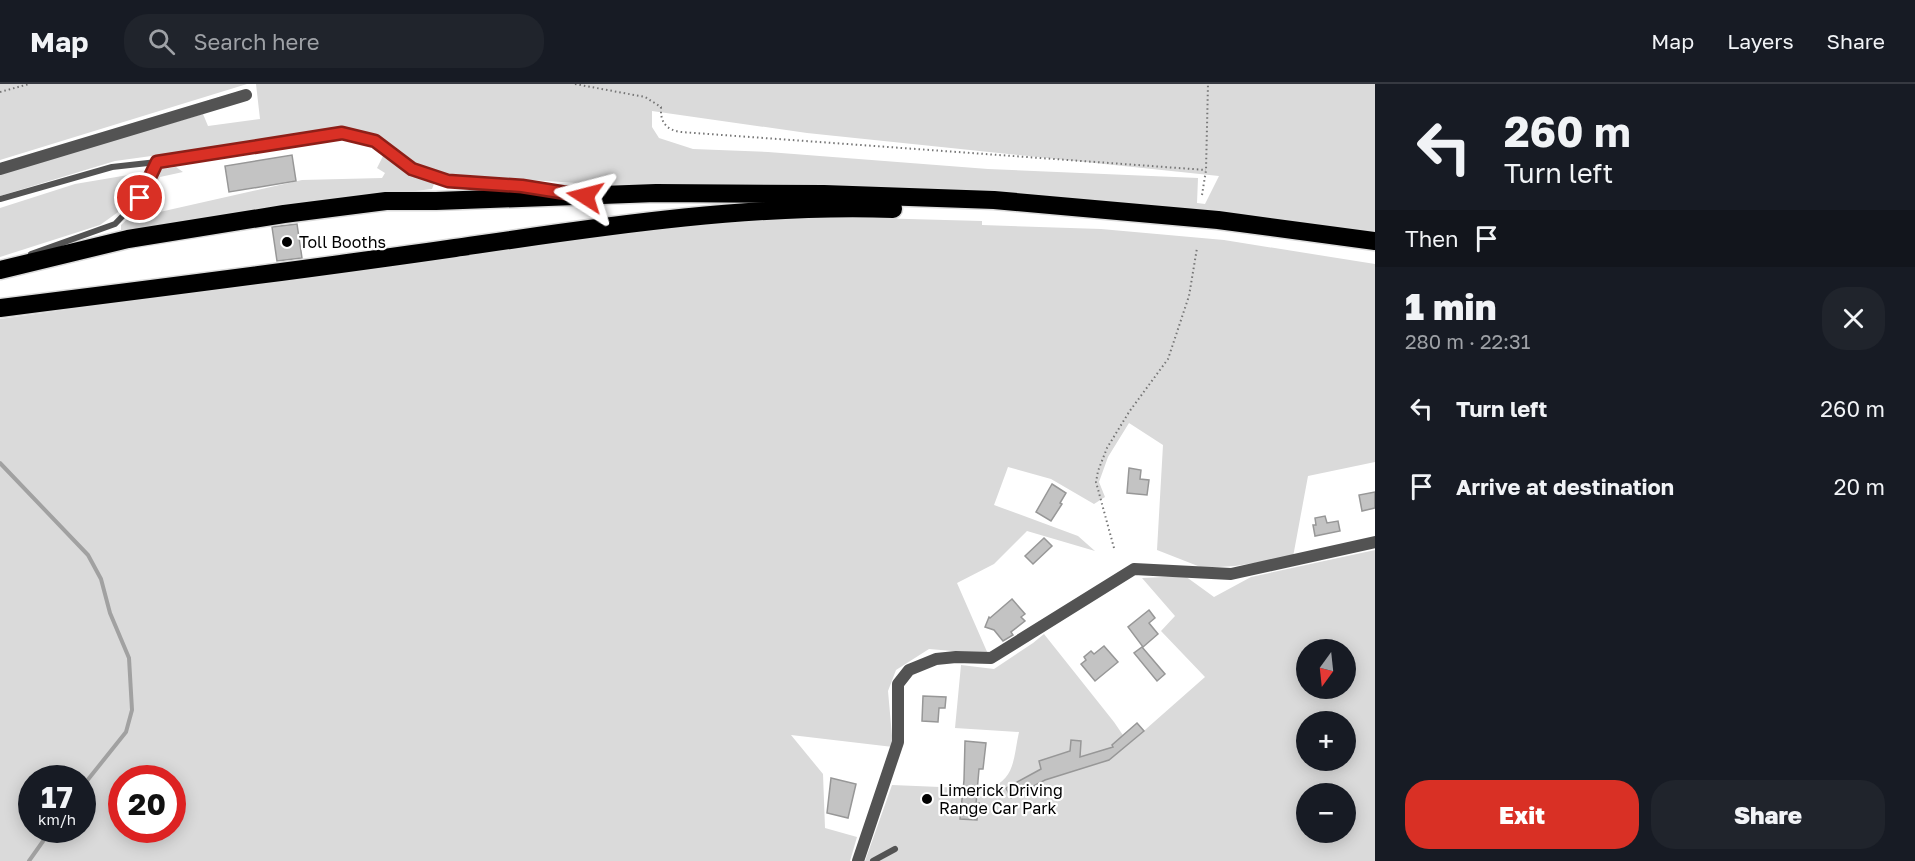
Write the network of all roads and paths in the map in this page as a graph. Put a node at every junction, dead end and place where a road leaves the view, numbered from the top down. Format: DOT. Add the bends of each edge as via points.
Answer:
graph roads {
  1 [pos="29,84"];
  2 [pos="575,84"];
  3 [pos="1209,84"];
  4 [pos="0,92"];
  5 [pos="246,95"];
  6 [pos="157,162"];
  7 [pos="0,169"];
  8 [pos="1206,170"];
  9 [pos="1202,195"];
  10 [pos="585,196"];
  11 [pos="0,200"];
  12 [pos="1375,241"];
  13 [pos="1197,248"];
  14 [pos="1375,254"];
  15 [pos="0,269"];
  16 [pos="0,308"];
  17 [pos="1375,542"];
  18 [pos="1114,548"];
  19 [pos="895,849"];
  20 [pos="858,861"];
  21 [pos="873,861"];
  1 -- 4 [label="path"];
  2 -- 8 [label="path" via="650,98 661,107 663,123 677,131"];
  3 -- 8 [label="path"];
  5 -- 7 [label="street"];
  6 -- 10 [label="lane" via="342,133 375,141 412,169 448,181 522,186"];
  6 -- 11 [label="lane" via="111,167"];
  6 -- 15 [label="lane" via="140,198 115,224"];
  8 -- 9 [label="path"];
  10 -- 12 [label="highway" via="824,194 994,200 1218,220"];
  10 -- 15 [label="highway" via="386,201 128,239"];
  13 -- 18 [label="path" via="1190,296 1168,359 1129,412 1098,471 1096,482"];
  14 -- 16 [label="highway" via="1211,229 993,212 838,207 571,230"];
  17 -- 20 [label="street" via="1231,574 1134,569 991,658 936,659 909,670 898,684 898,742"];
  19 -- 21 [label="lane"];
}
